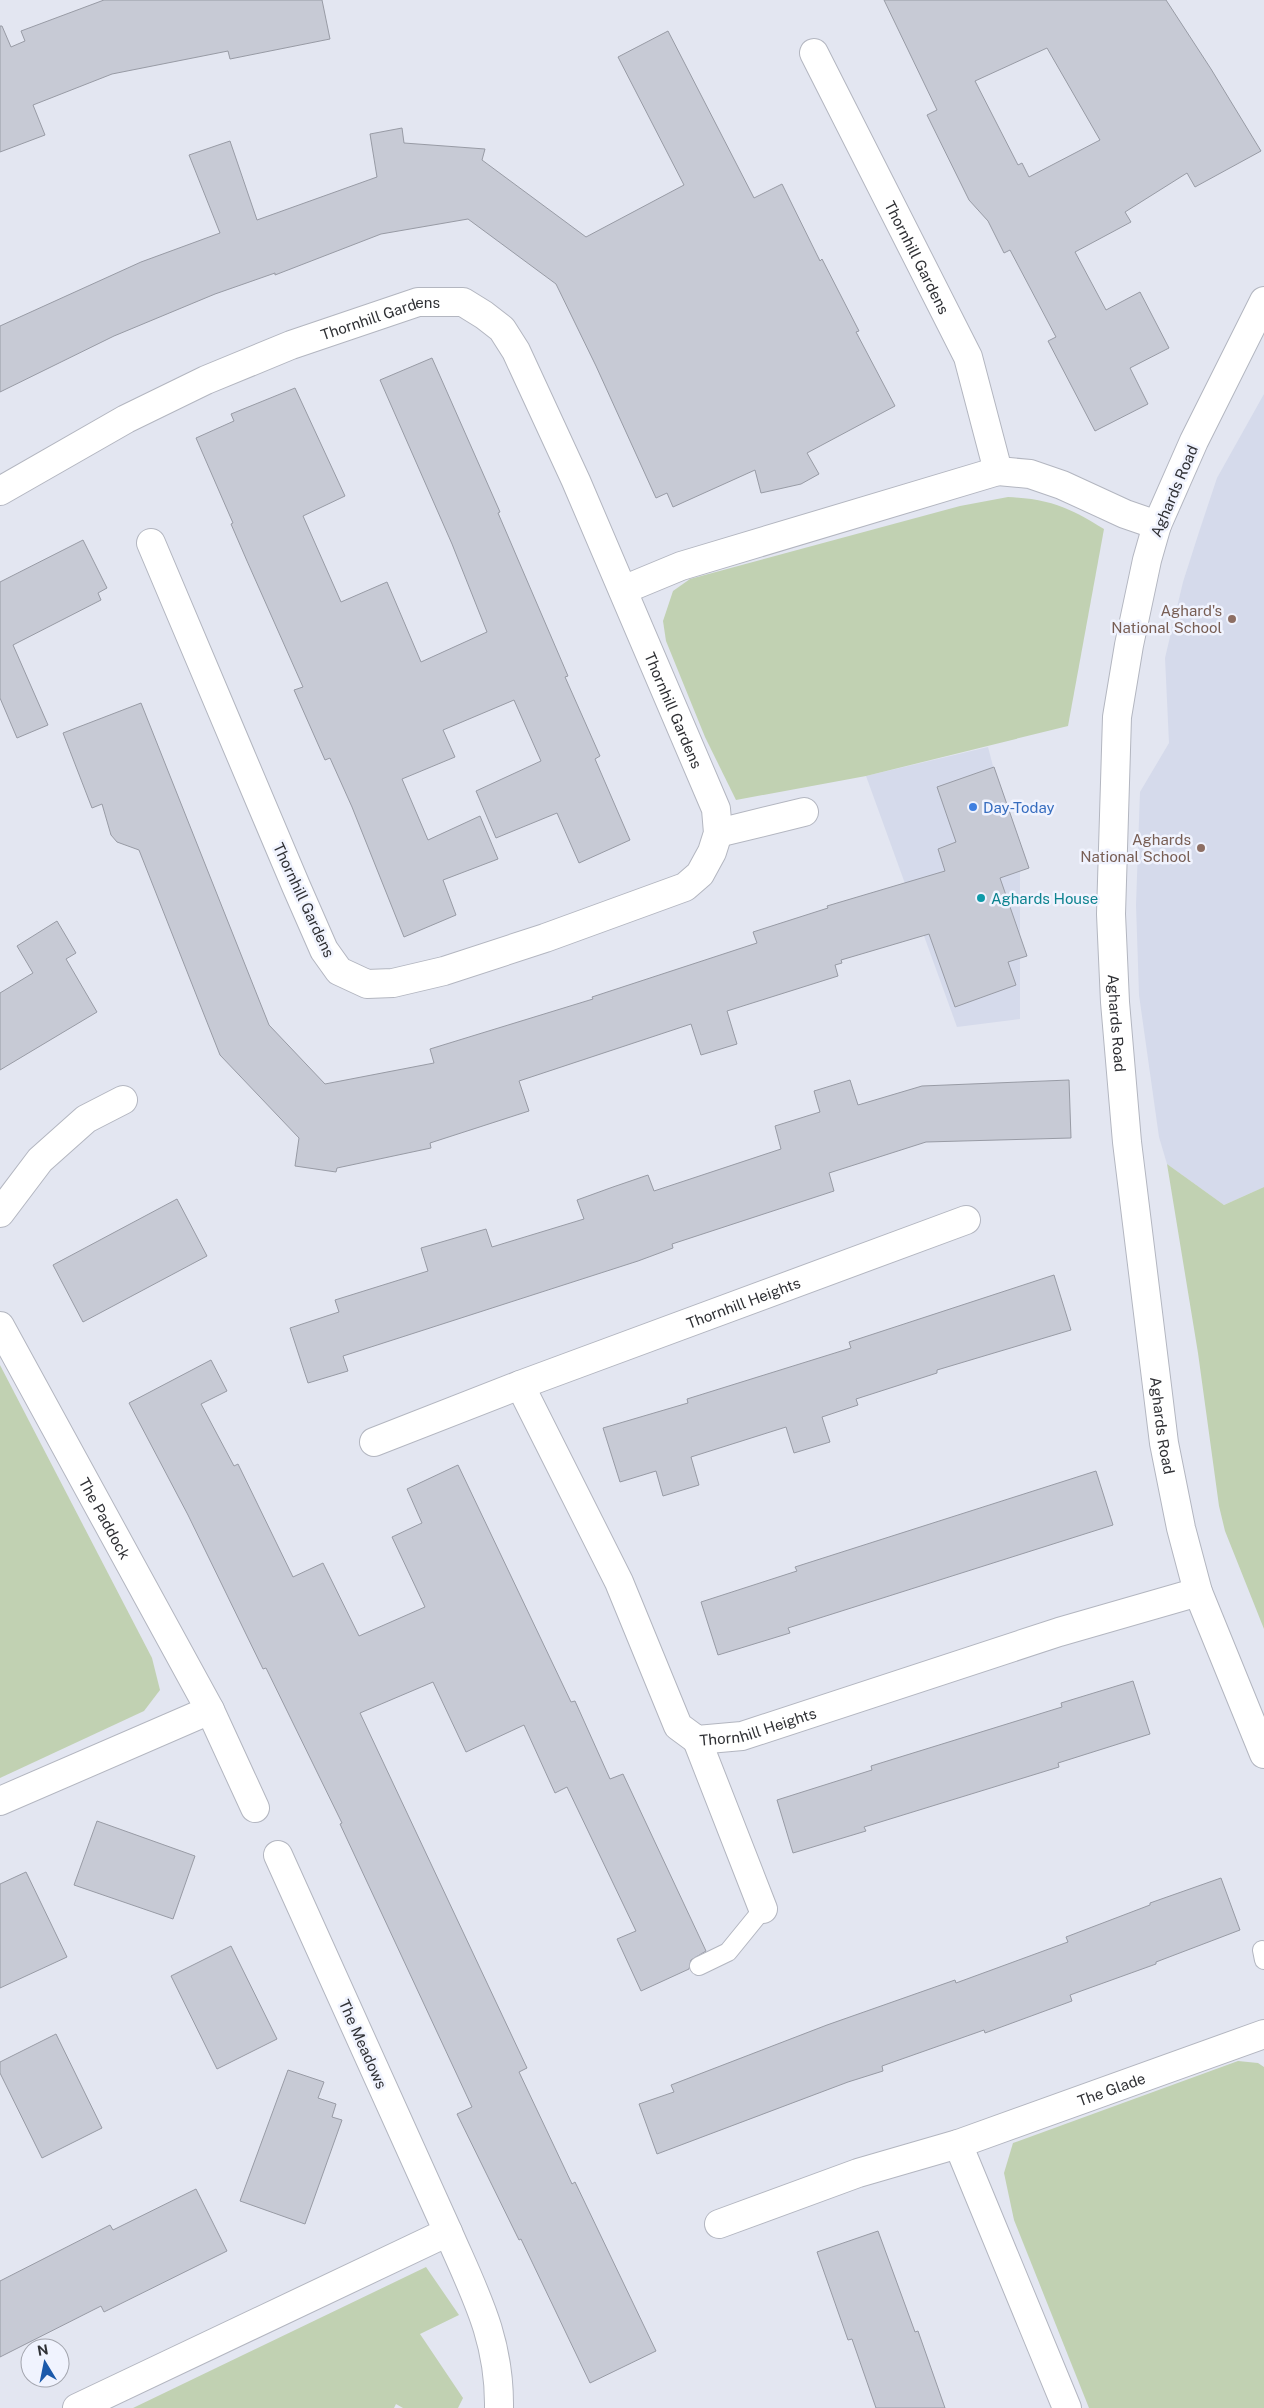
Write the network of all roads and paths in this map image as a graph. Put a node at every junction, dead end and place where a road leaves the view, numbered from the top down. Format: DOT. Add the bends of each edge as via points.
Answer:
graph roads {
  1 [pos="814,53"];
  2 [pos="1264,301"];
  3 [pos="998,471"];
  4 [pos="0,491"];
  5 [pos="1157,525"];
  6 [pos="151,543"];
  7 [pos="623,590"];
  8 [pos="804,812"];
  9 [pos="718,832"];
  10 [pos="123,1100"];
  11 [pos="0,1213"];
  12 [pos="966,1220"];
  13 [pos="0,1326"];
  14 [pos="520,1385"];
  15 [pos="374,1442"];
  16 [pos="1198,1592"];
  17 [pos="210,1710"];
  18 [pos="698,1740"];
  19 [pos="1264,1754"];
  20 [pos="0,1801"];
  21 [pos="256,1808"];
  22 [pos="278,1855"];
  23 [pos="763,1909"];
  24 [pos="699,1966"];
  25 [pos="1264,2034"];
  26 [pos="958,2144"];
  27 [pos="719,2224"];
  28 [pos="448,2232"];
  29 [pos="77,2408"];
  30 [pos="499,2408"];
  31 [pos="1067,2408"];
  1 -- 3 [label="street, Thornhill Gardens" via="968,357"];
  2 -- 5 [label="street, Aghards Road" via="1194,441"];
  3 -- 5 [label="street" via="1030,474 1054,482"];
  3 -- 7 [label="street" via="681,566"];
  4 -- 7 [label="street, Thornhill Gardens" via="126,419 206,380 279,350 418,302 463,302 502,330 516,351"];
  5 -- 16 [label="street, Aghards Road" via="1129,645 1117,717 1111,914 1127,1142 1153,1359 1164,1443"];
  6 -- 9 [label="street, Thornhill Gardens" via="324,950 339,971 367,984 393,983 444,971 545,938 684,887 700,874"];
  7 -- 9 [label="street, Thornhill Gardens" via="716,809"];
  8 -- 9 [label="street"];
  10 -- 11 [label="street" via="86,1119 47,1154"];
  12 -- 14 [label="street, Thornhill Heights"];
  13 -- 17 [label="street, The Paddock"];
  14 -- 15 [label="street, Thornhill Heights"];
  14 -- 18 [label="street, Thornhill Heights" via="618,1582 678,1726"];
  16 -- 18 [label="street, Thornhill Heights" via="1050,1635 742,1736"];
  16 -- 19 [label="street, Aghards Road"];
  17 -- 20 [label="street"];
  17 -- 21 [label="street, The Paddock"];
  18 -- 23 [label="street"];
  22 -- 28 [label="street, The Meadows"];
  23 -- 24 [label="lane" via="728,1952"];
  25 -- 26 [label="street, The Glade"];
  26 -- 27 [label="street, The Glade" via="858,2173"];
  26 -- 31 [label="street"];
  28 -- 29 [label="street"];
  28 -- 30 [label="street, The Meadows" via="483,2312 494,2348"];
}
